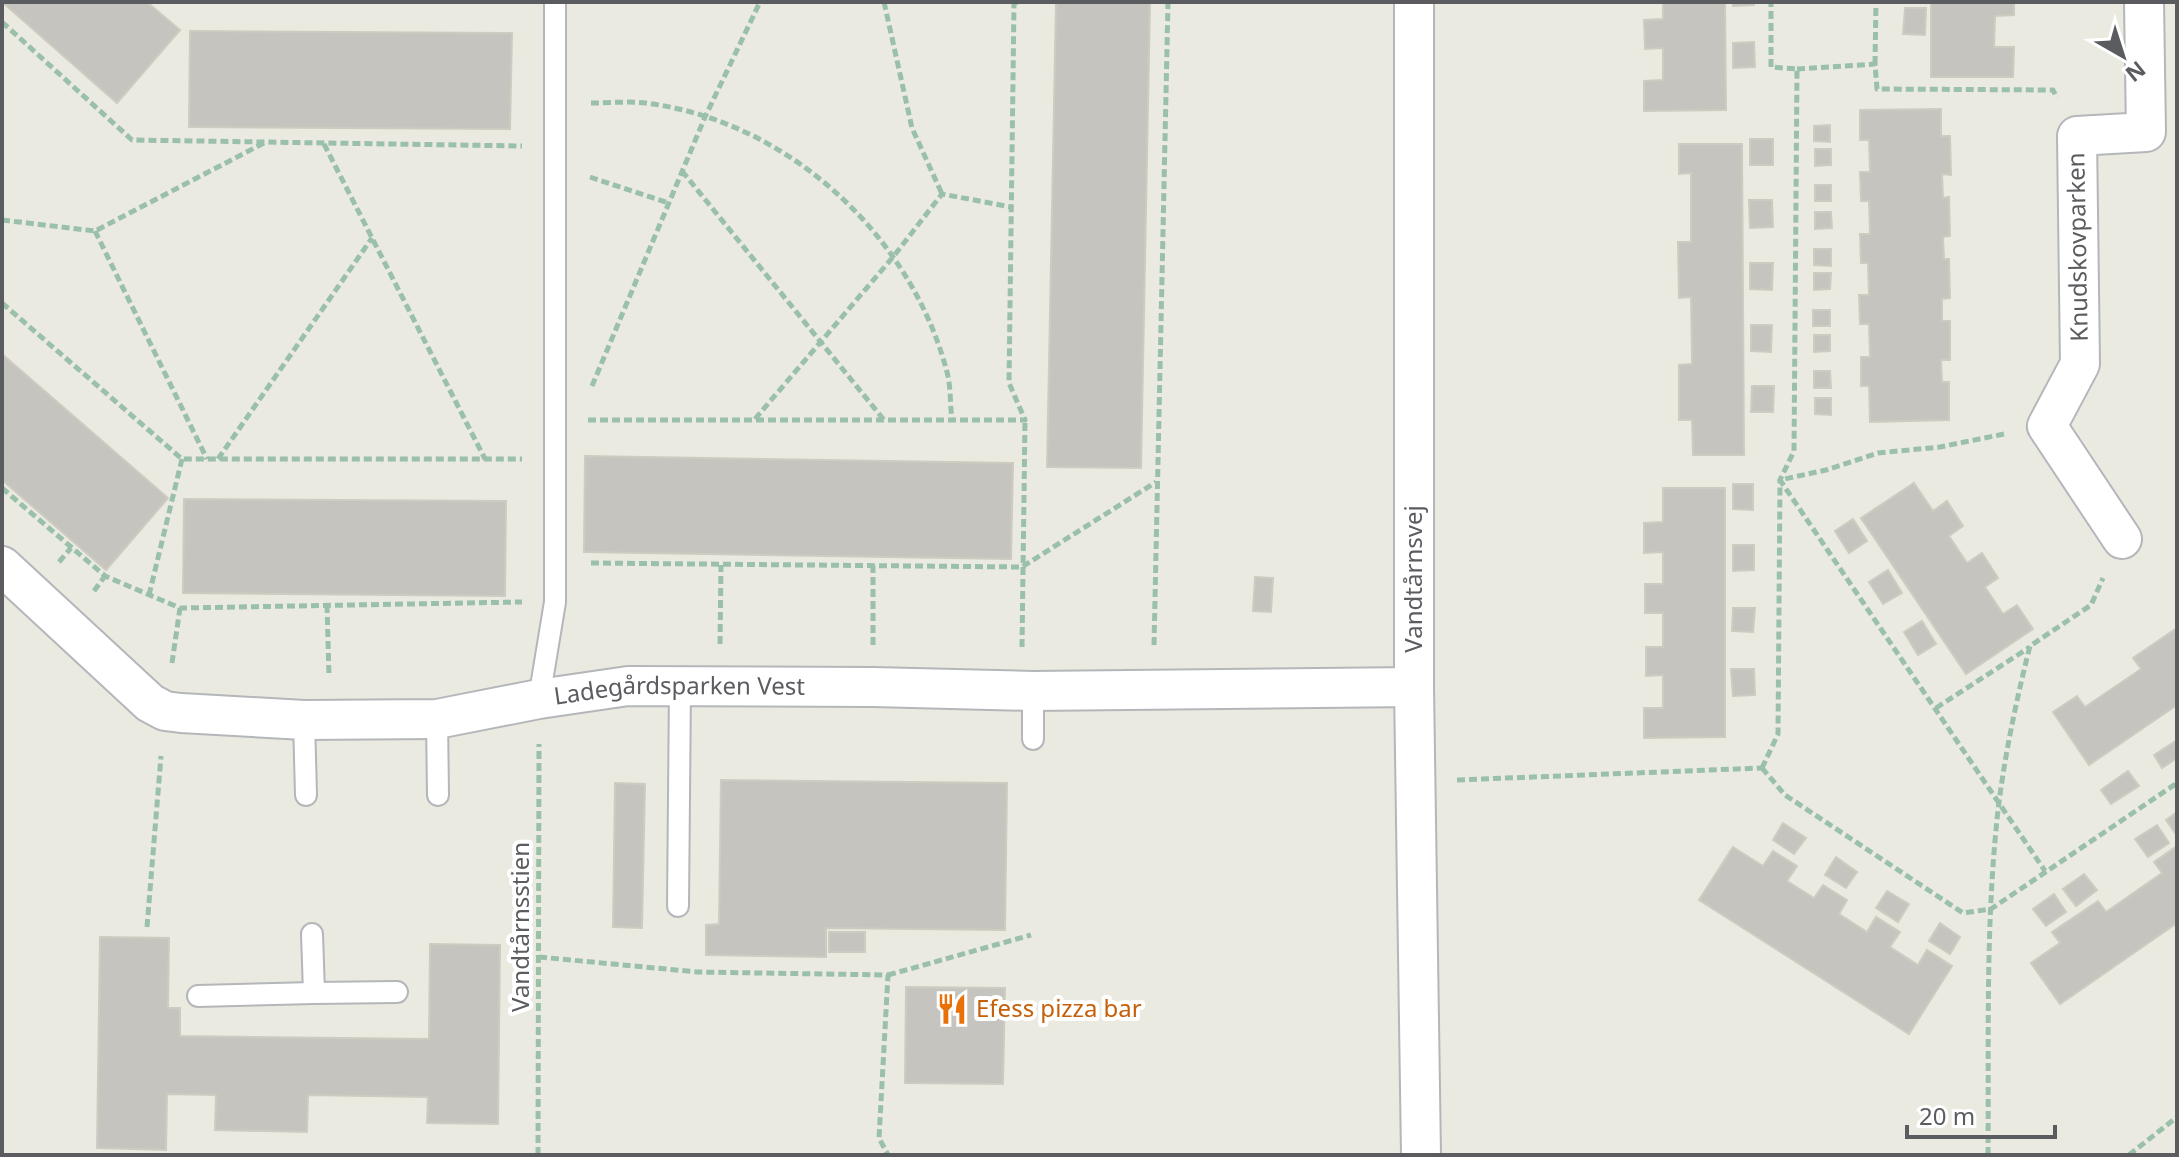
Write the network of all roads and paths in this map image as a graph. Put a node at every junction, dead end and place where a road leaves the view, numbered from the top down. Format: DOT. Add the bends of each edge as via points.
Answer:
graph roads {
  1 [pos="555,2"];
  2 [pos="760,2"];
  3 [pos="884,2"];
  4 [pos="1017,2"];
  5 [pos="1168,2"];
  6 [pos="1414,2"];
  7 [pos="1771,2"];
  8 [pos="1876,2"];
  9 [pos="2144,2"];
  10 [pos="2,22"];
  11 [pos="1875,64"];
  12 [pos="1797,69"];
  13 [pos="555,103"];
  14 [pos="705,117"];
  15 [pos="2161,131"];
  16 [pos="2077,136"];
  17 [pos="265,142"];
  18 [pos="324,144"];
  19 [pos="555,156"];
  20 [pos="682,171"];
  21 [pos="942,194"];
  22 [pos="669,203"];
  23 [pos="1011,207"];
  24 [pos="2,220"];
  25 [pos="95,231"];
  26 [pos="372,238"];
  27 [pos="893,257"];
  28 [pos="2,303"];
  29 [pos="820,341"];
  30 [pos="555,420"];
  31 [pos="578,420"];
  32 [pos="754,420"];
  33 [pos="952,420"];
  34 [pos="1025,420"];
  35 [pos="885,421"];
  36 [pos="2047,426"];
  37 [pos="182,459"];
  38 [pos="207,459"];
  39 [pos="218,459"];
  40 [pos="485,459"];
  41 [pos="555,460"];
  42 [pos="1780,480"];
  43 [pos="1157,481"];
  44 [pos="2,488"];
  45 [pos="2122,539"];
  46 [pos="554,563"];
  47 [pos="721,565"];
  48 [pos="2,566"];
  49 [pos="873,566"];
  50 [pos="1022,567"];
  51 [pos="149,595"];
  52 [pos="555,602"];
  53 [pos="327,605"];
  54 [pos="180,608"];
  55 [pos="2030,646"];
  56 [pos="720,686"];
  57 [pos="680,687"];
  58 [pos="873,687"];
  59 [pos="1414,687"];
  60 [pos="1153,689"];
  61 [pos="1027,691"];
  62 [pos="539,699"];
  63 [pos="1936,708"];
  64 [pos="165,711"];
  65 [pos="437,719"];
  66 [pos="317,720"];
  67 [pos="1033,739"];
  68 [pos="1762,768"];
  69 [pos="1416,782"];
  70 [pos="2177,783"];
  71 [pos="306,795"];
  72 [pos="438,795"];
  73 [pos="1999,802"];
  74 [pos="2045,871"];
  75 [pos="678,906"];
  76 [pos="1991,909"];
  77 [pos="147,927"];
  78 [pos="312,934"];
  79 [pos="1031,935"];
  80 [pos="539,957"];
  81 [pos="888,975"];
  82 [pos="397,992"];
  83 [pos="314,993"];
  84 [pos="198,996"];
  85 [pos="2177,1117"];
  86 [pos="538,1155"];
  87 [pos="888,1155"];
  88 [pos="1421,1155"];
  89 [pos="1988,1155"];
  90 [pos="2129,1155"];
  1 -- 13 [label="lane"];
  2 -- 14 [label="path"];
  3 -- 21 [label="path" via="912,128"];
  4 -- 23 [label="path"];
  5 -- 43 [label="path"];
  6 -- 59 [label="street, Vandtårnsvej"];
  7 -- 12 [label="path" via="1771,67"];
  8 -- 11 [label="path"];
  9 -- 15 [label="street, Knudskovparken"];
  10 -- 17 [label="path" via="132,140"];
  11 -- 12 [label="path"];
  11 -- 16 [label="path" via="1877,89 2053,90"];
  12 -- 42 [label="path" via="1794,451"];
  13 -- 14 [label="path" via="645,103"];
  13 -- 19 [label="lane"];
  14 -- 20 [label="path"];
  14 -- 27 [label="path" via="762,140 831,186"];
  15 -- 16 [label="street, Knudskovparken"];
  16 -- 36 [label="street, Knudskovparken" via="2080,364"];
  17 -- 18 [label="path"];
  17 -- 25 [label="path"];
  18 -- 19 [label="path"];
  18 -- 26 [label="path"];
  19 -- 22 [label="path"];
  19 -- 30 [label="lane"];
  20 -- 22 [label="path"];
  20 -- 29 [label="path"];
  21 -- 23 [label="path"];
  21 -- 27 [label="path"];
  22 -- 31 [label="path"];
  23 -- 34 [label="path" via="1009,383"];
  24 -- 25 [label="path"];
  25 -- 38 [label="path"];
  26 -- 39 [label="path"];
  26 -- 40 [label="path"];
  27 -- 29 [label="path"];
  27 -- 33 [label="path" via="913,290 948,374"];
  28 -- 37 [label="path"];
  29 -- 32 [label="path"];
  29 -- 35 [label="path"];
  30 -- 31 [label="path"];
  30 -- 41 [label="lane"];
  31 -- 32 [label="path"];
  32 -- 35 [label="path"];
  33 -- 34 [label="path"];
  33 -- 35 [label="path"];
  34 -- 50 [label="path"];
  36 -- 42 [label="path" via="1878,453"];
  36 -- 45 [label="street"];
  37 -- 38 [label="path"];
  37 -- 51 [label="path"];
  38 -- 39 [label="path"];
  39 -- 40 [label="path"];
  40 -- 41 [label="path"];
  41 -- 46 [label="lane"];
  42 -- 63 [label="path"];
  42 -- 68 [label="path" via="1778,734"];
  43 -- 50 [label="path"];
  43 -- 60 [label="path"];
  44 -- 51 [label="path" via="105,576"];
  45 -- 55 [label="path" via="2091,605"];
  46 -- 47 [label="path"];
  46 -- 52 [label="lane"];
  47 -- 49 [label="path"];
  47 -- 56 [label="path"];
  48 -- 64 [label="street"];
  49 -- 50 [label="path"];
  49 -- 58 [label="path"];
  50 -- 61 [label="path"];
  51 -- 54 [label="path"];
  52 -- 53 [label="path"];
  52 -- 62 [label="lane"];
  53 -- 54 [label="path"];
  53 -- 66 [label="path"];
  54 -- 64 [label="path"];
  55 -- 63 [label="path"];
  55 -- 73 [label="path"];
  56 -- 57 [label="street, Ladegårdsparken Vest"];
  56 -- 58 [label="street, Ladegårdsparken Vest"];
  57 -- 62 [label="street, Ladegårdsparken Vest" via="628,686"];
  57 -- 75 [label="lane"];
  58 -- 61 [label="street, Ladegårdsparken Vest"];
  59 -- 60 [label="street, Ladegårdsparken Vest"];
  59 -- 69 [label="street, Vandtårnsvej"];
  60 -- 61 [label="street, Ladegårdsparken Vest"];
  61 -- 67 [label="lane"];
  62 -- 65 [label="street, Ladegårdsparken Vest"];
  62 -- 80 [label="path, Vandtårnsstien"];
  63 -- 73 [label="path"];
  64 -- 66 [label="street, Ladegårdsparken Vest"];
  64 -- 77 [label="path"];
  65 -- 66 [label="street, Ladegårdsparken Vest"];
  65 -- 72 [label="lane"];
  66 -- 71 [label="lane"];
  68 -- 69 [label="path"];
  68 -- 76 [label="path" via="1785,795 1963,913"];
  69 -- 88 [label="street, Vandtårnsvej"];
  70 -- 74 [label="path"];
  73 -- 74 [label="path"];
  73 -- 76 [label="path"];
  74 -- 76 [label="path"];
  76 -- 89 [label="path"];
  78 -- 83 [label="lane"];
  79 -- 81 [label="path"];
  80 -- 81 [label="path" via="698,972"];
  80 -- 86 [label="path, Vandtårnsstien"];
  81 -- 87 [label="path" via="879,1138"];
  82 -- 83 [label="lane"];
  83 -- 84 [label="lane"];
  85 -- 90 [label="path"];
}
